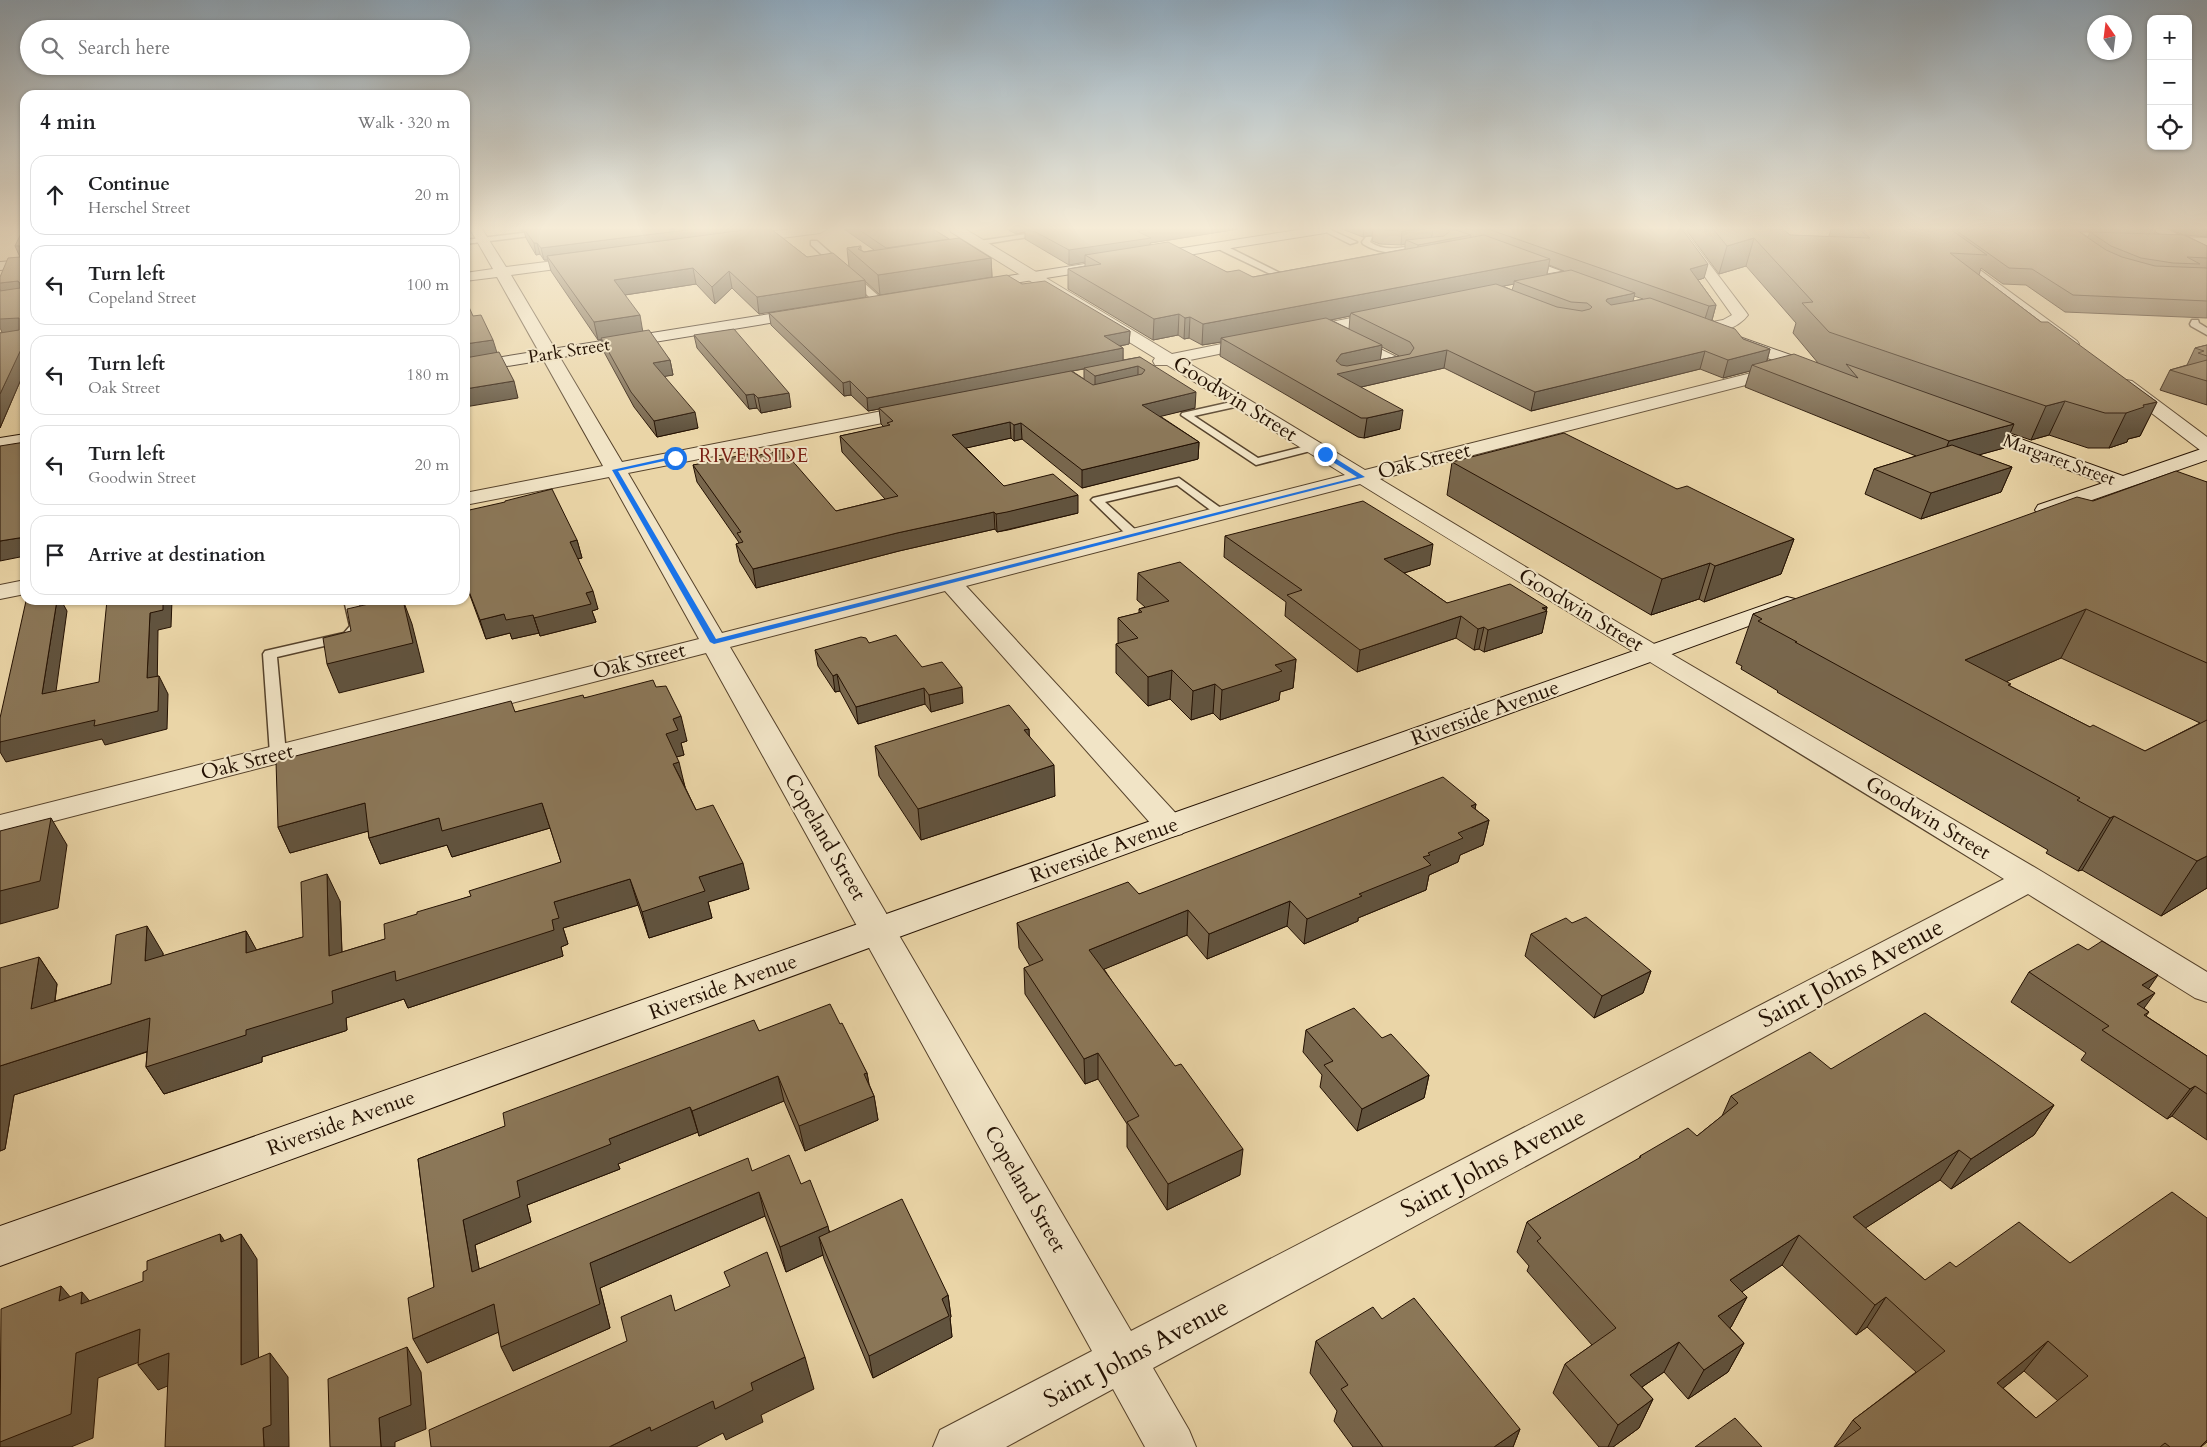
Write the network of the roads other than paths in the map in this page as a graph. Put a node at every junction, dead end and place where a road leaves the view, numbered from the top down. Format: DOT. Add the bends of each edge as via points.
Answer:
graph roads {
  1 [pos="516,297"];
  2 [pos="874,297"];
  3 [pos="1064,297"];
  4 [pos="1726,297"];
  5 [pos="2004,297"];
  6 [pos="898,298"];
  7 [pos="879,301"];
  8 [pos="859,304"];
  9 [pos="820,310"];
  10 [pos="1406,312"];
  11 [pos="1686,322"];
  12 [pos="2207,322"];
  13 [pos="1328,328"];
  14 [pos="1703,328"];
  15 [pos="2207,332"];
  16 [pos="1291,335"];
  17 [pos="1273,339"];
  18 [pos="2081,352"];
  19 [pos="550,354"];
  20 [pos="1158,362"];
  21 [pos="1802,365"];
  22 [pos="470,367"];
  23 [pos="1363,374"];
  24 [pos="1829,375"];
  25 [pos="2113,375"];
  26 [pos="1240,403"];
  27 [pos="936,406"];
  28 [pos="1960,423"];
  29 [pos="20,441"];
  30 [pos="0,444"];
  31 [pos="2207,446"];
  32 [pos="1314,448"];
  33 [pos="2207,453"];
  34 [pos="615,470"];
  35 [pos="1362,477"];
  36 [pos="2123,483"];
  37 [pos="2150,494"];
  38 [pos="470,498"];
  39 [pos="1221,512"];
  40 [pos="2025,518"];
  41 [pos="1134,535"];
  42 [pos="950,582"];
  43 [pos="20,588"];
  44 [pos="0,592"];
  45 [pos="1807,597"];
  46 [pos="352,605"];
  47 [pos="714,642"];
  48 [pos="1652,653"];
  49 [pos="278,754"];
  50 [pos="0,825"];
  51 [pos="1171,827"];
  52 [pos="2030,879"];
  53 [pos="878,931"];
  54 [pos="2207,989"];
  55 [pos="0,1246"];
  56 [pos="1122,1360"];
  57 [pos="957,1447"];
  58 [pos="1172,1447"];
  1 -- 19 [label="street, Copeland Street"];
  2 -- 7 [label="lane"];
  3 -- 20 [label="street, Goodwin Street"];
  4 -- 14 [label="street" via="1740,315 1738,320"];
  5 -- 18 [label="street"];
  6 -- 7 [label="street"];
  7 -- 8 [label="street"];
  9 -- 19 [label="street, Park Street"];
  10 -- 13 [label="street"];
  11 -- 14 [label="street"];
  12 -- 15 [label="lane" via="2194,324"];
  13 -- 16 [label="street"];
  13 -- 23 [label="street" via="1401,366"];
  14 -- 21 [label="street"];
  17 -- 20 [label="street"];
  19 -- 22 [label="street, Park Street"];
  19 -- 34 [label="street, Copeland Street"];
  20 -- 26 [label="street, Goodwin Street"];
  21 -- 24 [label="street"];
  21 -- 35 [label="street, Oak Street"];
  25 -- 31 [label="street"];
  26 -- 32 [label="street, Goodwin Street"];
  26 -- 32 [label="lane" via="1186,415 1256,462"];
  27 -- 34 [label="street"];
  28 -- 36 [label="street, Margaret Street"];
  29 -- 30 [label="street"];
  32 -- 35 [label="street, Goodwin Street"];
  33 -- 36 [label="street"];
  34 -- 38 [label="street"];
  34 -- 47 [label="street, Copeland Street"];
  35 -- 39 [label="street, Oak Street"];
  35 -- 48 [label="street, Goodwin Street"];
  36 -- 37 [label="street, Margaret Street"];
  36 -- 40 [label="street"];
  39 -- 41 [label="street, Oak Street"];
  39 -- 41 [label="lane" via="1179,481 1097,500"];
  41 -- 42 [label="street, Oak Street"];
  42 -- 47 [label="street, Oak Street"];
  42 -- 51 [label="street"];
  43 -- 44 [label="street"];
  45 -- 48 [label="street, Riverside Avenue"];
  46 -- 49 [label="lane" via="358,627 349,636 270,654"];
  47 -- 49 [label="street, Oak Street"];
  47 -- 53 [label="street, Copeland Street"];
  48 -- 51 [label="street, Riverside Avenue"];
  48 -- 52 [label="street, Goodwin Street"];
  49 -- 50 [label="street, Oak Street"];
  51 -- 53 [label="street, Riverside Avenue"];
  52 -- 54 [label="street, Goodwin Street"];
  52 -- 56 [label="street, Saint Johns Avenue"];
  53 -- 55 [label="street, Riverside Avenue"];
  53 -- 56 [label="street, Copeland Street"];
  56 -- 57 [label="street, Saint Johns Avenue"];
  56 -- 58 [label="street, Copeland Street"];
}
